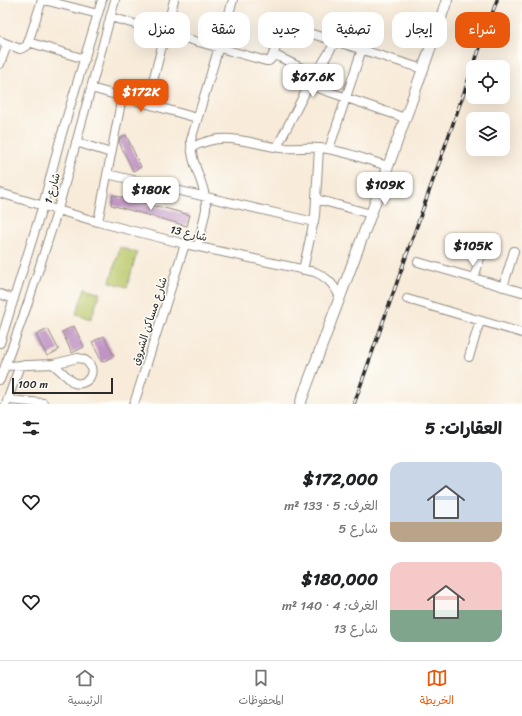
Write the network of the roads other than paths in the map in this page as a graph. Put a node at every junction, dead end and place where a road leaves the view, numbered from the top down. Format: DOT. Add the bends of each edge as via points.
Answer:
graph roads {
  1 [pos="43,0"];
  2 [pos="102,0"];
  3 [pos="115,0"];
  4 [pos="174,0"];
  5 [pos="233,0"];
  6 [pos="447,0"];
  7 [pos="171,12"];
  8 [pos="229,12"];
  9 [pos="98,14"];
  10 [pos="110,17"];
  11 [pos="134,23"];
  12 [pos="322,37"];
  13 [pos="28,42"];
  14 [pos="3,43"];
  15 [pos="162,48"];
  16 [pos="218,48"];
  17 [pos="221,48"];
  18 [pos="332,48"];
  19 [pos="359,48"];
  20 [pos="362,49"];
  21 [pos="273,54"];
  22 [pos="85,59"];
  23 [pos="0,64"];
  24 [pos="423,69"];
  25 [pos="316,75"];
  26 [pos="309,85"];
  27 [pos="91,88"];
  28 [pos="122,97"];
  29 [pos="346,98"];
  30 [pos="147,104"];
  31 [pos="197,118"];
  32 [pos="405,118"];
  33 [pos="76,142"];
  34 [pos="277,147"];
  35 [pos="191,148"];
  36 [pos="319,148"];
  37 [pos="328,149"];
  38 [pos="111,153"];
  39 [pos="388,166"];
  40 [pos="107,174"];
  41 [pos="0,193"];
  42 [pos="206,197"];
  43 [pos="316,199"];
  44 [pos="43,204"];
  45 [pos="58,209"];
  46 [pos="371,214"];
  47 [pos="98,222"];
  48 [pos="314,222"];
  49 [pos="186,244"];
  50 [pos="484,245"];
  51 [pos="198,246"];
  52 [pos="514,251"];
  53 [pos="418,262"];
  54 [pos="303,270"];
  55 [pos="474,278"];
  56 [pos="503,287"];
  57 [pos="522,292"];
  58 [pos="0,294"];
  59 [pos="340,297"];
  60 [pos="14,299"];
  61 [pos="407,299"];
  62 [pos="480,321"];
  63 [pos="522,333"];
  64 [pos="1,339"];
  65 [pos="469,357"];
  66 [pos="53,364"];
  67 [pos="20,365"];
  68 [pos="5,366"];
  69 [pos="0,380"];
  70 [pos="7,402"];
  71 [pos="43,403"];
  72 [pos="134,404"];
  73 [pos="300,404"];
  1 -- 9 [label="street"];
  1 -- 13 [label="street"];
  2 -- 9 [label="street, شارع 1"];
  3 -- 10 [label="street, شارع 1"];
  4 -- 7 [label="street"];
  5 -- 8 [label="street"];
  6 -- 24 [label="street"];
  9 -- 22 [label="street, شارع 1"];
  10 -- 11 [label="street"];
  10 -- 27 [label="street, شارع 1"];
  12 -- 21 [label="street" via="288,27 284,30"];
  13 -- 14 [label="street" via="27,46 20,49"];
  13 -- 22 [label="street"];
  14 -- 23 [label="street"];
  15 -- 30 [label="street"];
  16 -- 31 [label="street"];
  17 -- 21 [label="street" via="266,61 269,61"];
  18 -- 25 [label="street"];
  19 -- 20 [label="street"];
  20 -- 24 [label="street"];
  20 -- 29 [label="street"];
  21 -- 25 [label="street"];
  22 -- 44 [label="street, شارع 1"];
  24 -- 32 [label="street"];
  25 -- 26 [label="street"];
  26 -- 29 [label="street"];
  26 -- 34 [label="street"];
  27 -- 28 [label="street"];
  27 -- 33 [label="street, شارع 1"];
  28 -- 30 [label="street"];
  28 -- 38 [label="street"];
  29 -- 32 [label="street"];
  29 -- 37 [label="street"];
  30 -- 31 [label="street"];
  31 -- 35 [label="street"];
  32 -- 39 [label="street"];
  33 -- 38 [label="street"];
  33 -- 45 [label="street, شارع 1"];
  34 -- 35 [label="street" via="226,138 207,140"];
  34 -- 36 [label="street"];
  35 -- 42 [label="street"];
  36 -- 37 [label="street"];
  36 -- 43 [label="street"];
  37 -- 39 [label="street"];
  38 -- 40 [label="street"];
  39 -- 46 [label="street"];
  40 -- 42 [label="street"];
  40 -- 47 [label="street"];
  41 -- 44 [label="street, شارع 13"];
  42 -- 48 [label="street"];
  42 -- 51 [label="street"];
  43 -- 46 [label="street"];
  43 -- 48 [label="street"];
  44 -- 45 [label="street, شارع 13"];
  44 -- 60 [label="street, شارع 1"];
  45 -- 47 [label="street, شارع 13"];
  45 -- 68 [label="street, شارع 1"];
  46 -- 59 [label="street"];
  47 -- 49 [label="street, شارع 13"];
  48 -- 54 [label="street"];
  49 -- 51 [label="street, شارع 13"];
  49 -- 72 [label="street, شارع مساكن الشروق"];
  50 -- 55 [label="street"];
  51 -- 54 [label="street, شارع 13"];
  52 -- 56 [label="street"];
  53 -- 55 [label="street"];
  54 -- 59 [label="street, شارع 13" via="315,272 328,279"];
  55 -- 56 [label="street"];
  56 -- 57 [label="street"];
  58 -- 60 [label="street"];
  59 -- 73 [label="street"];
  60 -- 64 [label="street, شارع 1"];
  61 -- 62 [label="street"];
  62 -- 63 [label="street"];
  62 -- 65 [label="street"];
  66 -- 67 [label="street"];
  67 -- 68 [label="street"];
  67 -- 70 [label="street"];
  68 -- 69 [label="street, شارع 1"];
  70 -- 71 [label="street"];
}
